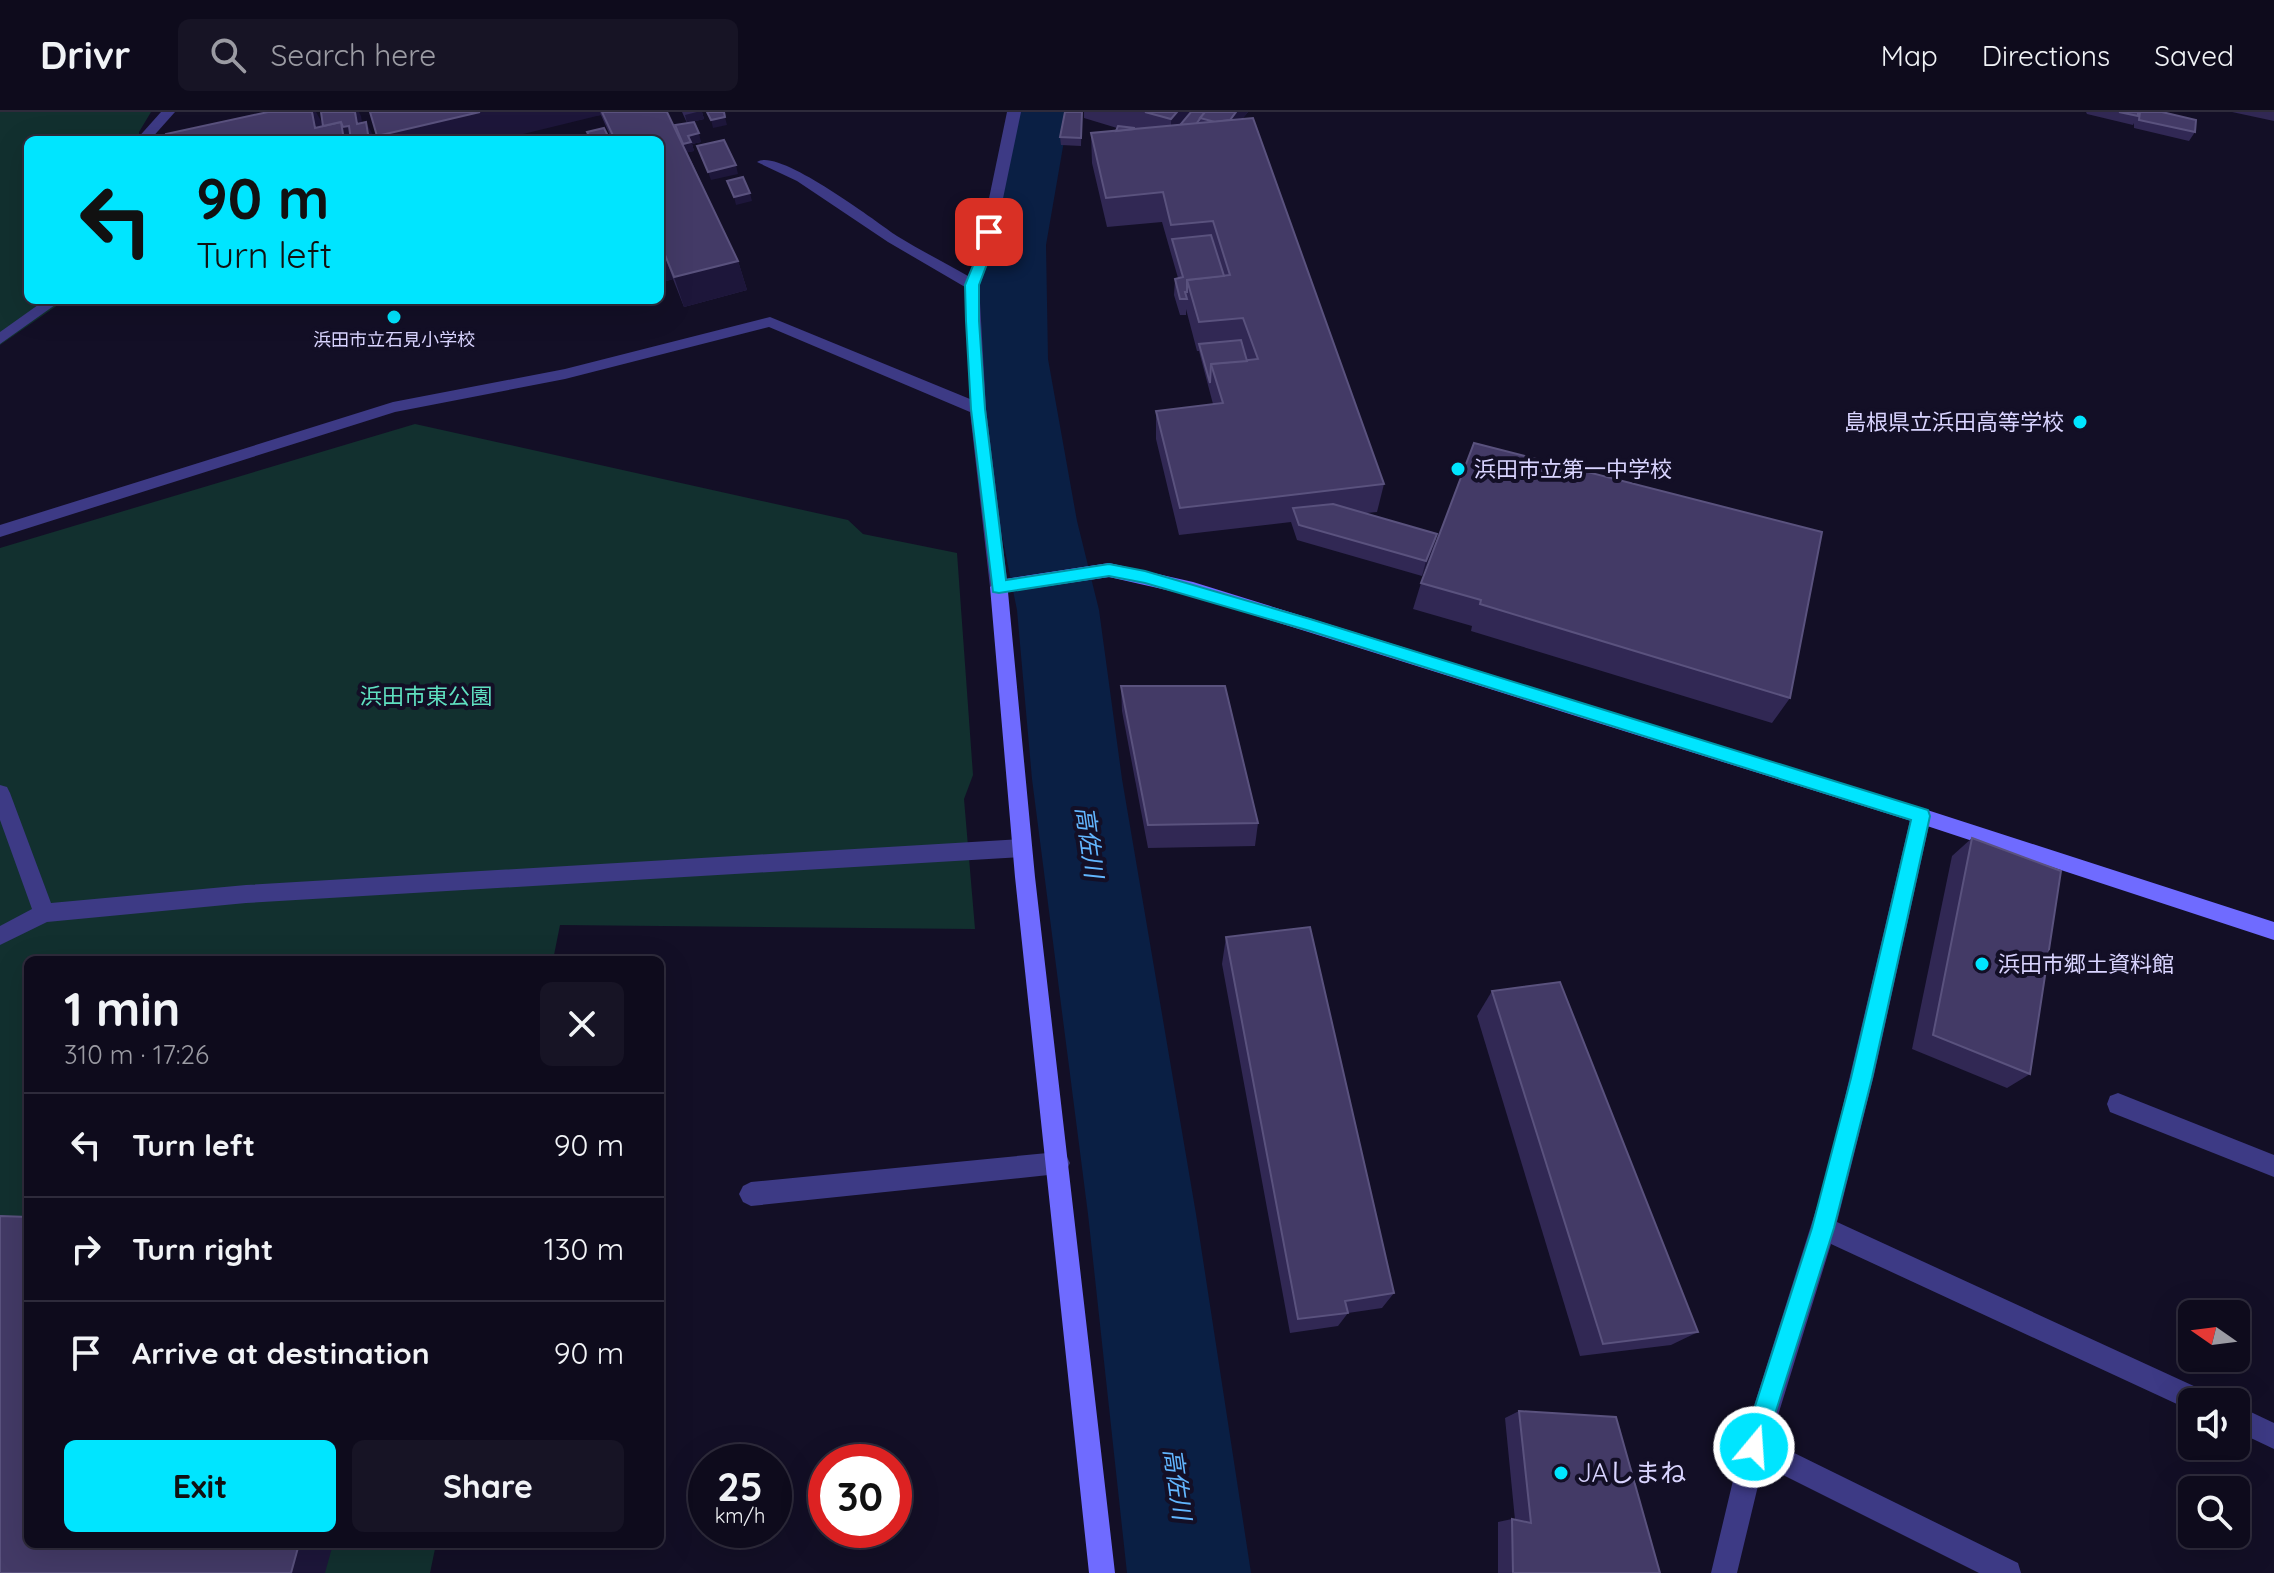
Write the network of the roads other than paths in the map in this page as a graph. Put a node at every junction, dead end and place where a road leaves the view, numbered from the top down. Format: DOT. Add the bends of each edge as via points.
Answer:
graph roads {
  1 [pos="168,112"];
  2 [pos="1014,112"];
  3 [pos="147,136"];
  4 [pos="764,162"];
  5 [pos="972,285"];
  6 [pos="49,304"];
  7 [pos="0,339"];
  8 [pos="978,409"];
  9 [pos="0,531"];
  10 [pos="999,587"];
  11 [pos="0,793"];
  12 [pos="1921,816"];
  13 [pos="1022,848"];
  14 [pos="44,913"];
  15 [pos="2274,931"];
  16 [pos="0,936"];
  17 [pos="2118,1104"];
  18 [pos="1058,1163"];
  19 [pos="2274,1166"];
  20 [pos="751,1194"];
  21 [pos="1823,1228"];
  22 [pos="2178,1392"];
  23 [pos="2250,1425"];
  24 [pos="2274,1436"];
  25 [pos="1754,1447"];
  26 [pos="1102,1573"];
  27 [pos="1724,1573"];
  28 [pos="2008,1573"];
  1 -- 3 [label="street"];
  2 -- 5 [label="street" via="984,256"];
  4 -- 5 [label="street" via="802,178"];
  5 -- 8 [label="street"];
  6 -- 7 [label="street"];
  8 -- 9 [label="street" via="770,322 565,374 393,407"];
  8 -- 10 [label="street"];
  10 -- 12 [label="street" via="1109,570 1193,589"];
  10 -- 13 [label="street"];
  11 -- 14 [label="street"];
  12 -- 15 [label="street"];
  12 -- 21 [label="street"];
  13 -- 14 [label="street" via="246,894"];
  13 -- 18 [label="street"];
  14 -- 16 [label="street"];
  17 -- 19 [label="street"];
  18 -- 20 [label="street"];
  18 -- 26 [label="street"];
  21 -- 22 [label="street"];
  21 -- 25 [label="street"];
  23 -- 24 [label="street"];
  25 -- 27 [label="street"];
  25 -- 28 [label="street"];
}
